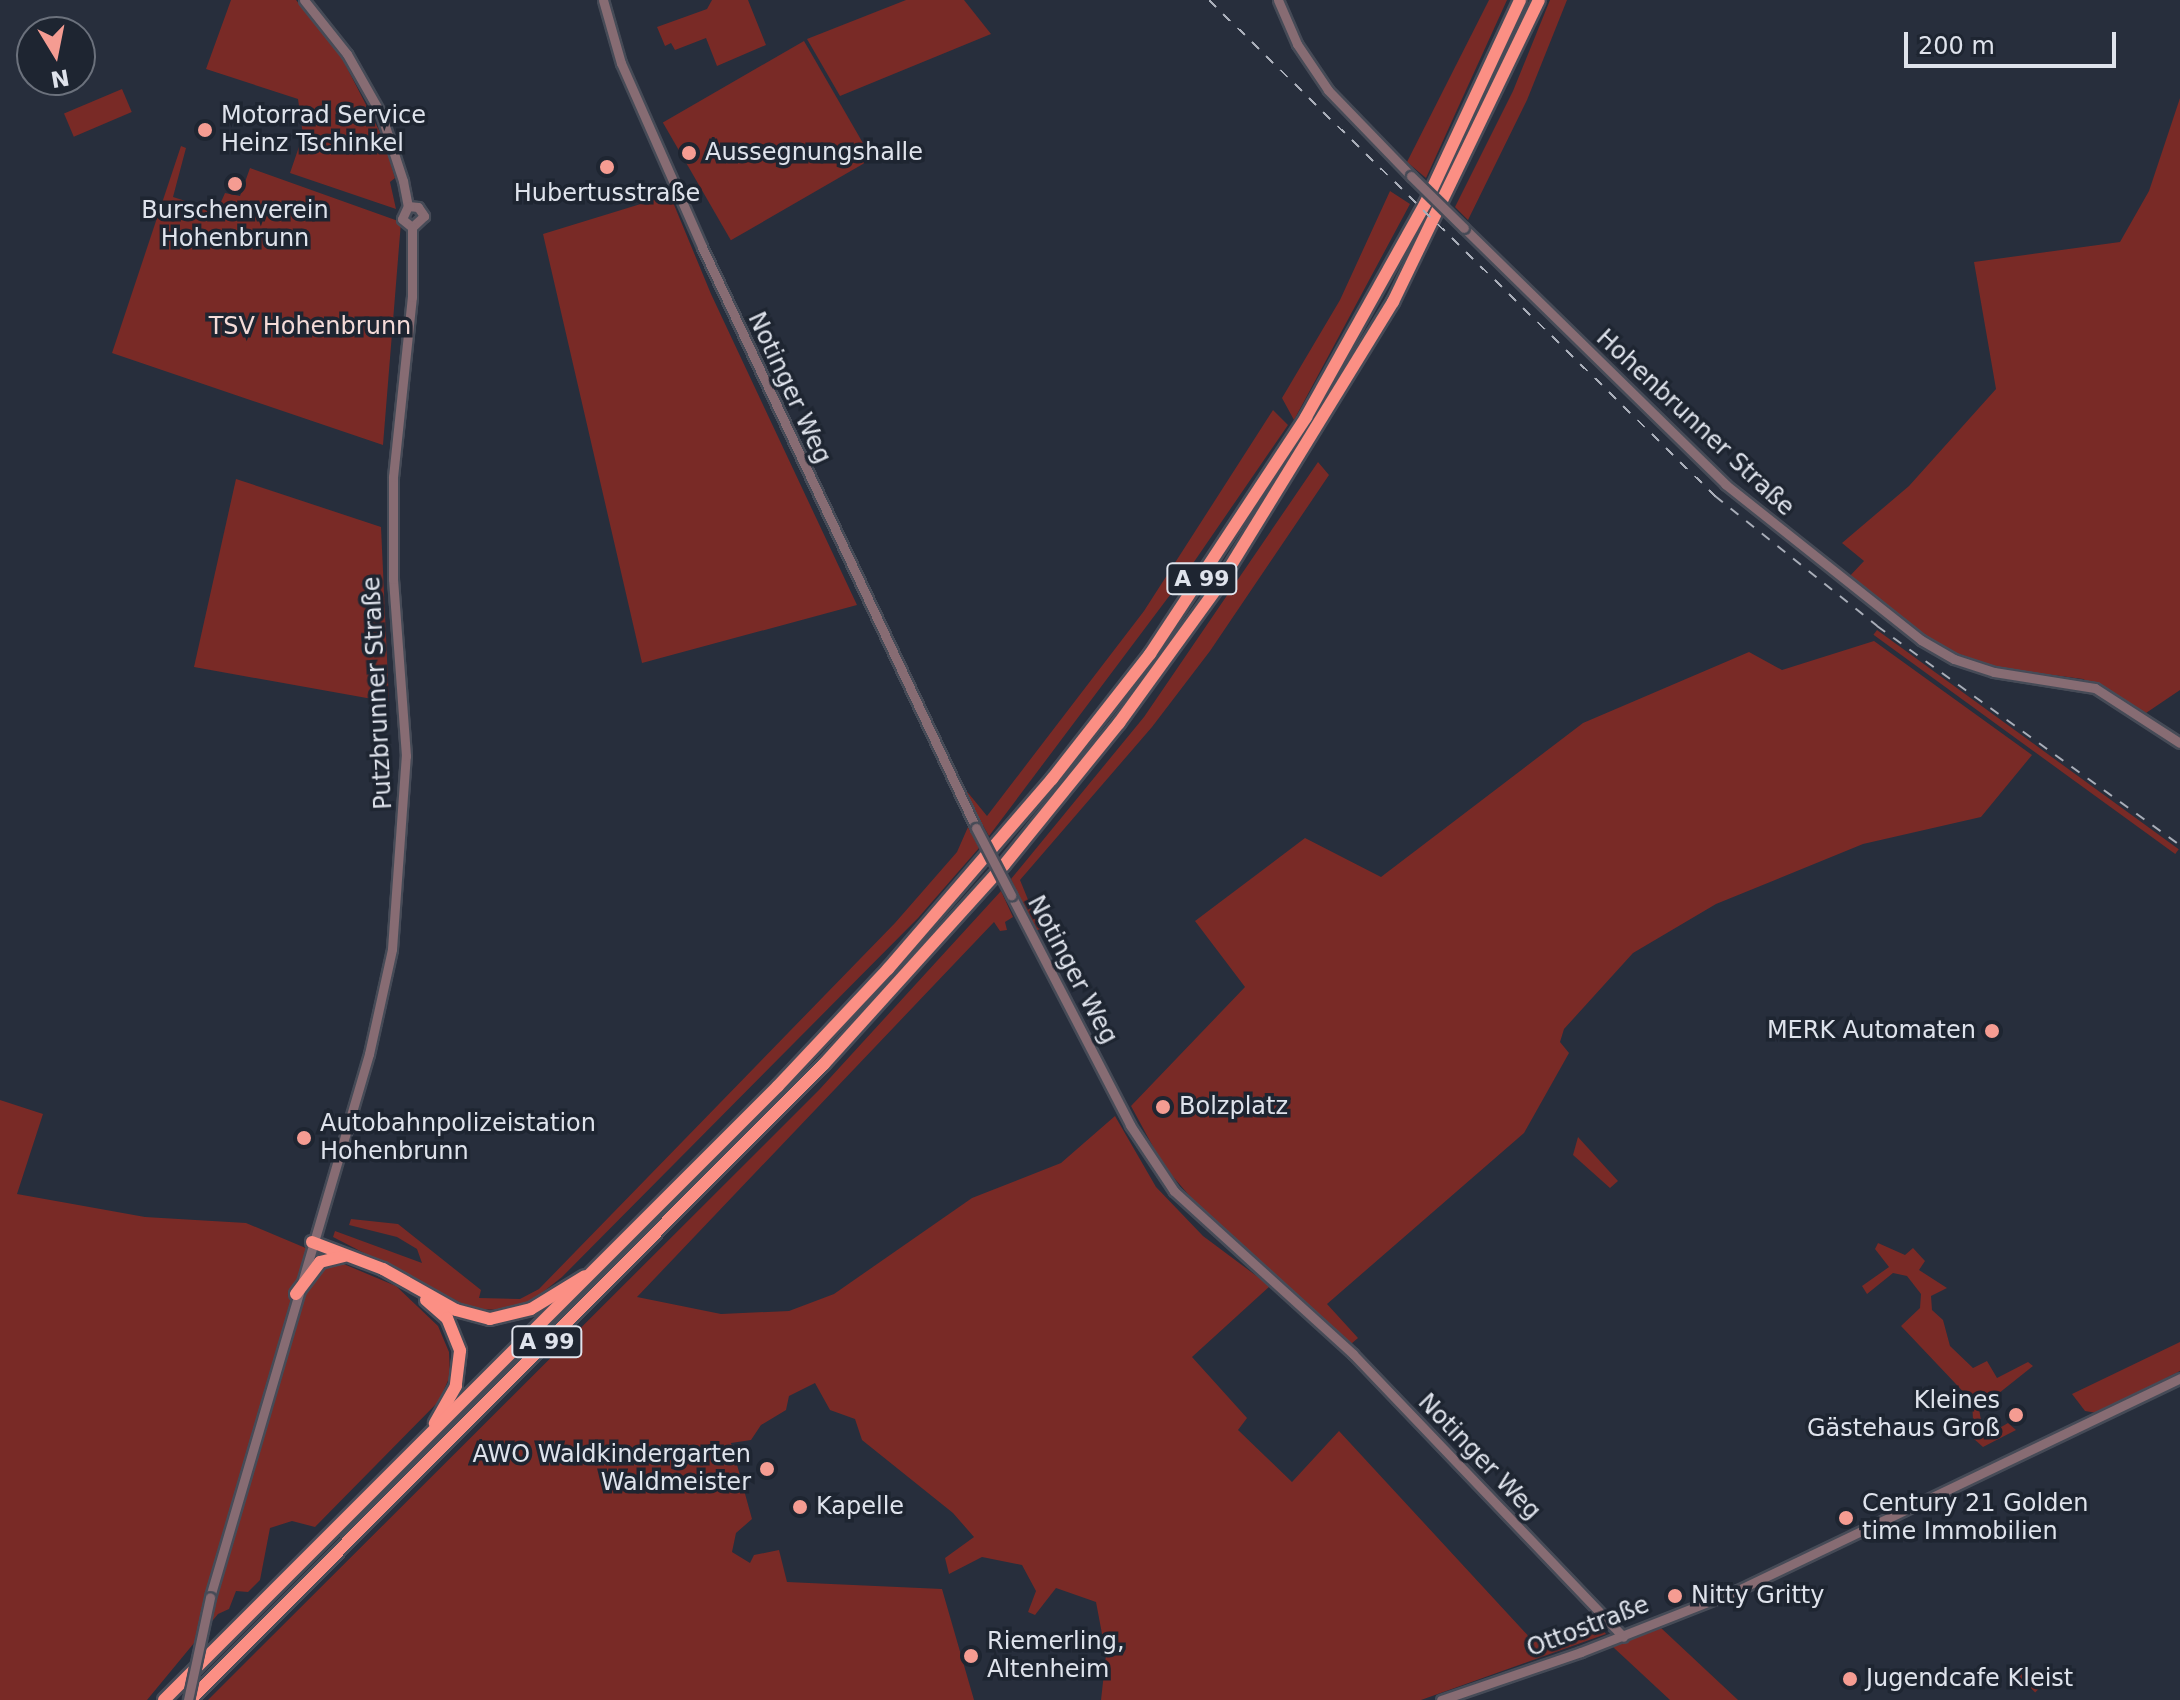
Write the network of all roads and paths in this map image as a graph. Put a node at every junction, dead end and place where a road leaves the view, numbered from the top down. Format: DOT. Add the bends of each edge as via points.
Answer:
graph roads {
  1 [pos="304,0"];
  2 [pos="603,0"];
  3 [pos="1278,0"];
  4 [pos="1520,0"];
  5 [pos="1539,0"];
  6 [pos="408,206"];
  7 [pos="412,227"];
  8 [pos="2180,743"];
  9 [pos="312,1242"];
  10 [pos="347,1255"];
  11 [pos="595,1271"];
  12 [pos="415,1289"];
  13 [pos="296,1294"];
  14 [pos="2180,1378"];
  15 [pos="433,1430"];
  16 [pos="1623,1637"];
  17 [pos="164,1700"];
  18 [pos="189,1700"];
  19 [pos="1441,1700"];
  1 -- 6 [label="street, Putzbrunner Straße" via="347,54 381,114"];
  2 -- 16 [label="street, Notinger Weg, bridge" via="621,63 676,188 976,828 1130,1125 1174,1191 1353,1354"];
  3 -- 8 [label="street, Hohenbrunner Straße, bridge" via="1297,44 1328,90 1725,484 1921,640 1954,659 1994,672 2095,688"];
  4 -- 11 [label="highway, A 99" via="1378,293 1254,500 1150,654 1052,779 888,969"];
  5 -- 18 [label="highway, A 99" via="1399,290 1327,415 1217,588 1110,734 1004,865 824,1064"];
  6 -- 7 [label="street, Putzbrunner Straße" via="402,219"];
  6 -- 7 [label="street, Putzbrunner Straße" via="418,207 424,216"];
  7 -- 9 [label="street, Putzbrunner Straße" via="412,297 392,509 406,744 401,879 373,1039"];
  9 -- 10 [label="highway"];
  9 -- 13 [label="street, Putzbrunner Straße"];
  10 -- 12 [label="highway"];
  10 -- 13 [label="highway" via="320,1262"];
  11 -- 12 [label="highway" via="511,1317 473,1316"];
  11 -- 15 [label="highway, A 99"];
  12 -- 15 [label="highway" via="447,1318 460,1351 456,1386"];
  13 -- 18 [label="street, Putzbrunner Straße, bridge" via="210,1597"];
  14 -- 16 [label="street, Ottostraße" via="1738,1590"];
  15 -- 17 [label="highway, A 99"];
  16 -- 19 [label="street, Ottostraße"];
}
